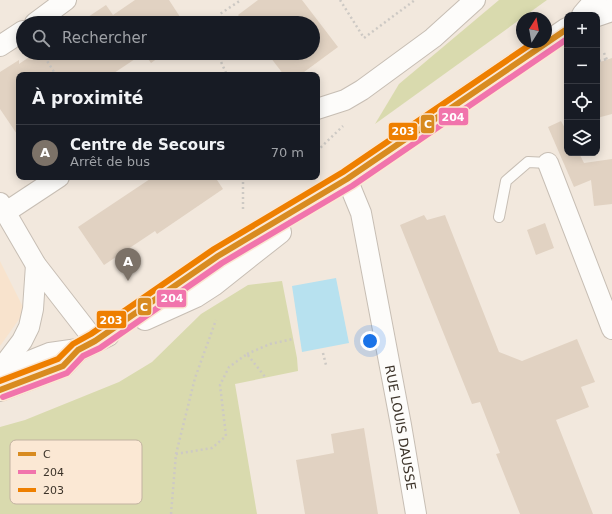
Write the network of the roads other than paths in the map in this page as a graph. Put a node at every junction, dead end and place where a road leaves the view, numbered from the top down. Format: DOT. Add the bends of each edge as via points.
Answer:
graph roads {
  1 [pos="66,0"];
  2 [pos="475,0"];
  3 [pos="596,0"];
  4 [pos="612,10"];
  5 [pos="586,12"];
  6 [pos="600,14"];
  7 [pos="44,16"];
  8 [pos="564,31"];
  9 [pos="16,36"];
  10 [pos="0,46"];
  11 [pos="320,108"];
  12 [pos="548,163"];
  13 [pos="347,179"];
  14 [pos="53,180"];
  15 [pos="3,207"];
  16 [pos="499,217"];
  17 [pos="36,265"];
  18 [pos="612,329"];
  19 [pos="86,346"];
  20 [pos="0,370"];
  21 [pos="0,374"];
  22 [pos="0,390"];
  23 [pos="416,514"];
  1 -- 7 [label="street"];
  2 -- 11 [label="street" via="433,38 362,90 344,100"];
  3 -- 5 [label="main road"];
  4 -- 6 [label="main road"];
  8 -- 13 [label="main road"];
  9 -- 10 [label="street"];
  12 -- 16 [label="lane" via="528,162 506,182"];
  12 -- 18 [label="street"];
  13 -- 19 [label="main road" via="218,256"];
  13 -- 23 [label="street, RUE LOUIS DAUSSE" via="361,213 402,425"];
  14 -- 15 [label="street"];
  15 -- 17 [label="street"];
  17 -- 19 [label="street"];
  17 -- 20 [label="street" via="29,327 22,341"];
  19 -- 21 [label="main road" via="50,354"];
  19 -- 22 [label="main road" via="63,366"];
}
